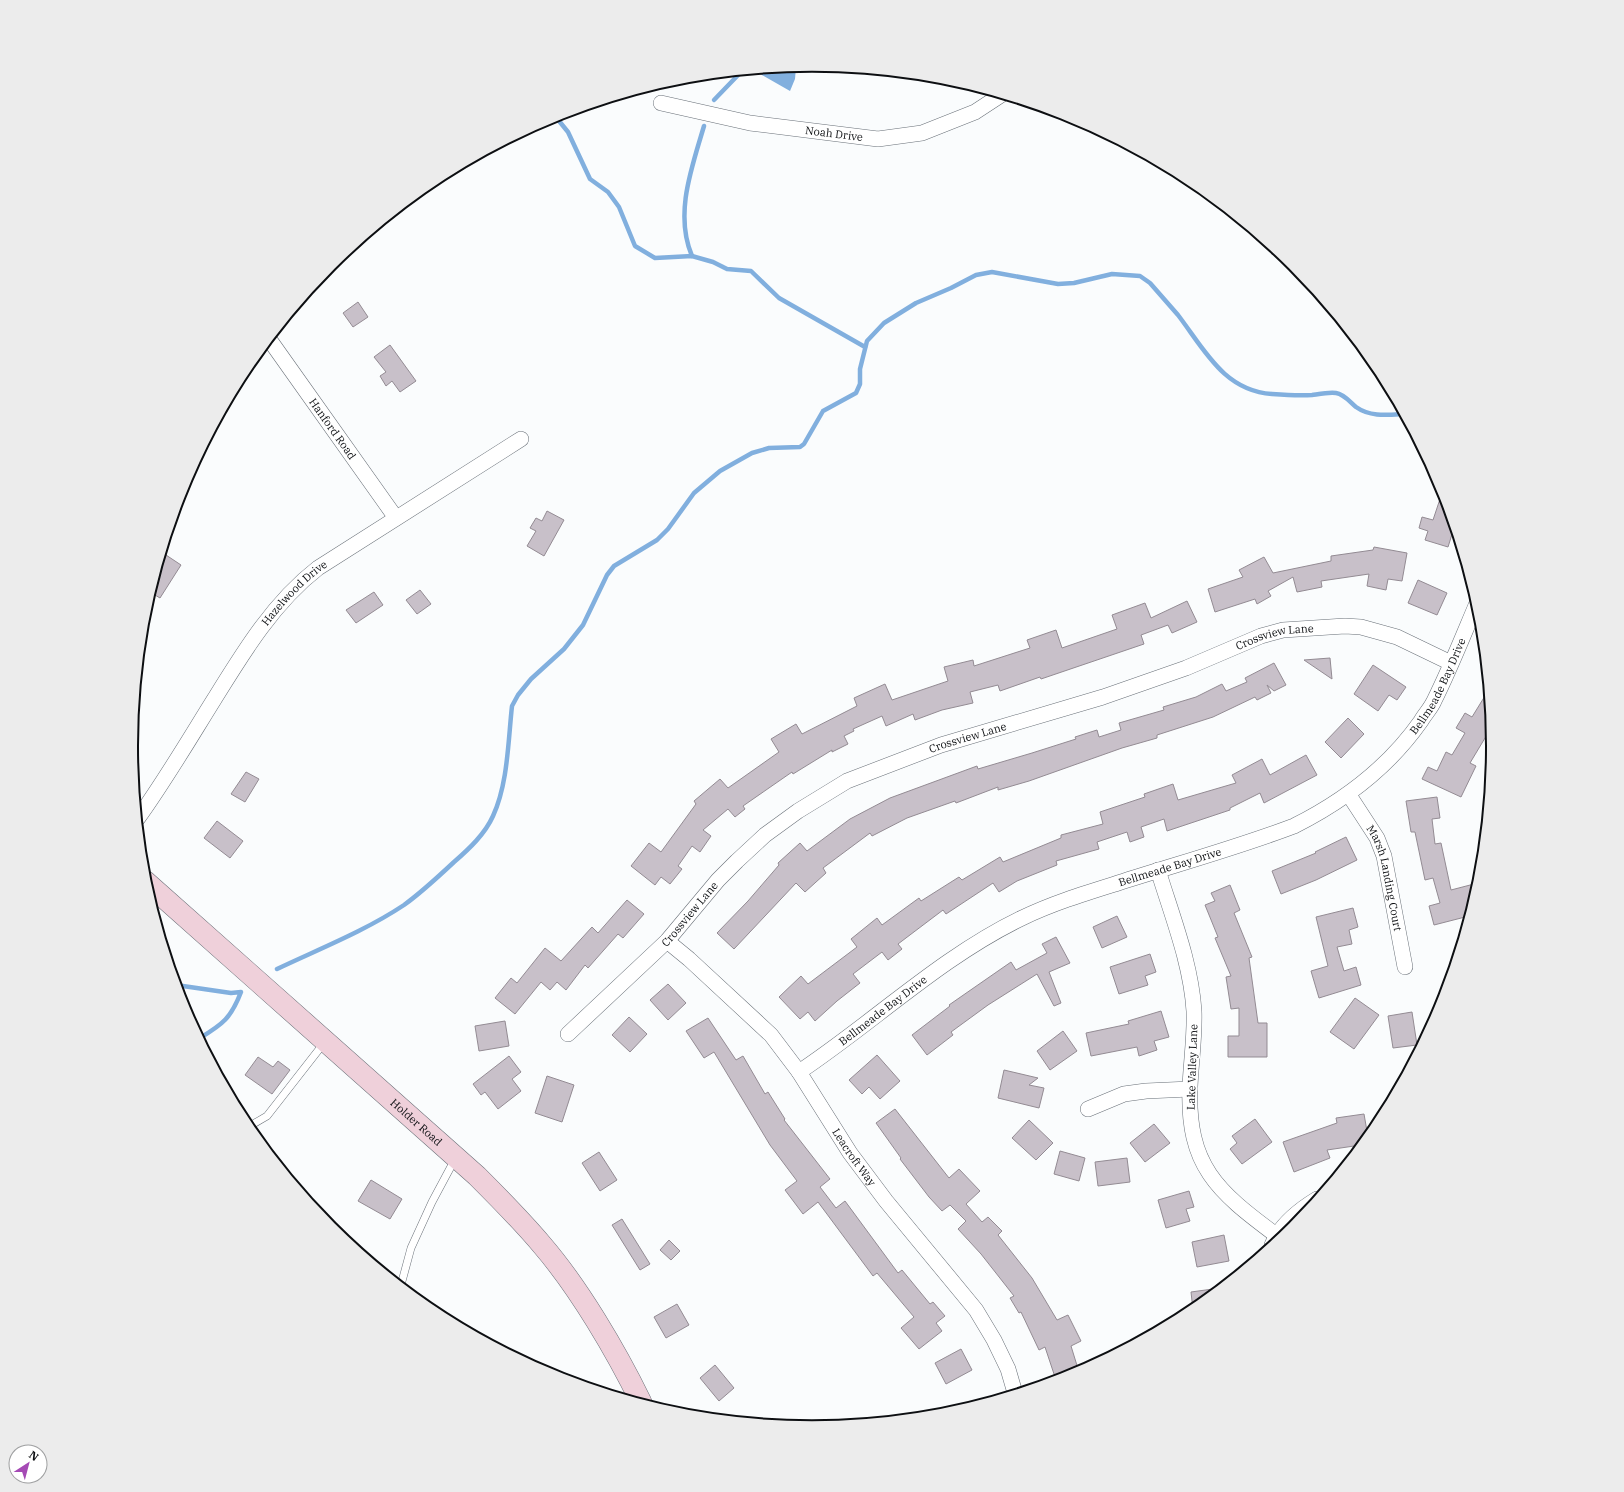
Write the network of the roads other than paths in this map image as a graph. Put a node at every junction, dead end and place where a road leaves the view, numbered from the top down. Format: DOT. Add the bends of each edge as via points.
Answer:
graph roads {
  1 [pos="996,98"];
  2 [pos="660,103"];
  3 [pos="272,343"];
  4 [pos="521,439"];
  5 [pos="396,518"];
  6 [pos="1473,613"];
  7 [pos="1450,663"];
  8 [pos="1349,795"];
  9 [pos="142,813"];
  10 [pos="1158,870"];
  11 [pos="154,889"];
  12 [pos="667,941"];
  13 [pos="1405,967"];
  14 [pos="568,1034"];
  15 [pos="325,1041"];
  16 [pos="799,1072"];
  17 [pos="1190,1089"];
  18 [pos="1088,1109"];
  19 [pos="254,1123"];
  20 [pos="456,1158"];
  21 [pos="1305,1206"];
  22 [pos="1286,1226"];
  23 [pos="1272,1238"];
  24 [pos="402,1281"];
  25 [pos="1014,1389"];
  26 [pos="638,1397"];
  1 -- 2 [label="street, Noah Drive" via="975,112 922,133 878,139 750,123"];
  3 -- 5 [label="street, Hanford Road"];
  4 -- 5 [label="street, Hazelwood Drive"];
  5 -- 9 [label="street, Hazelwood Drive" via="318,568 295,587 245,649 165,780"];
  6 -- 7 [label="street, Bellmeade Bay Drive"];
  7 -- 8 [label="street, Bellmeade Bay Drive" via="1434,702 1407,741"];
  7 -- 12 [label="street, Crossview Lane" via="1397,637 1361,628 1345,626 1283,630 1261,636 1186,668 1103,697 941,745 848,781 798,811 765,836 718,880"];
  8 -- 10 [label="street, Bellmeade Bay Drive" via="1323,812 1294,826"];
  8 -- 13 [label="street, Marsh Landing Court" via="1377,838 1384,856"];
  10 -- 16 [label="street, Bellmeade Bay Drive" via="1062,900 986,937"];
  10 -- 17 [label="street, Lake Valley Lane" via="1191,984 1194,1012"];
  11 -- 15 [label="street, Holder Road"];
  12 -- 14 [label="street, Crossview Lane"];
  12 -- 16 [label="street, Leacroft Way" via="771,1035"];
  15 -- 19 [label="lane" via="267,1116"];
  15 -- 20 [label="street, Holder Road"];
  16 -- 25 [label="street, Leacroft Way" via="850,1153 976,1310 994,1340"];
  17 -- 18 [label="street" via="1124,1094"];
  17 -- 23 [label="street, Lake Valley Lane" via="1194,1136 1199,1155 1209,1175"];
  20 -- 24 [label="lane" via="414,1241"];
  20 -- 26 [label="street, Holder Road" via="509,1207 543,1246 587,1309"];
  21 -- 22 [label="street"];
}
